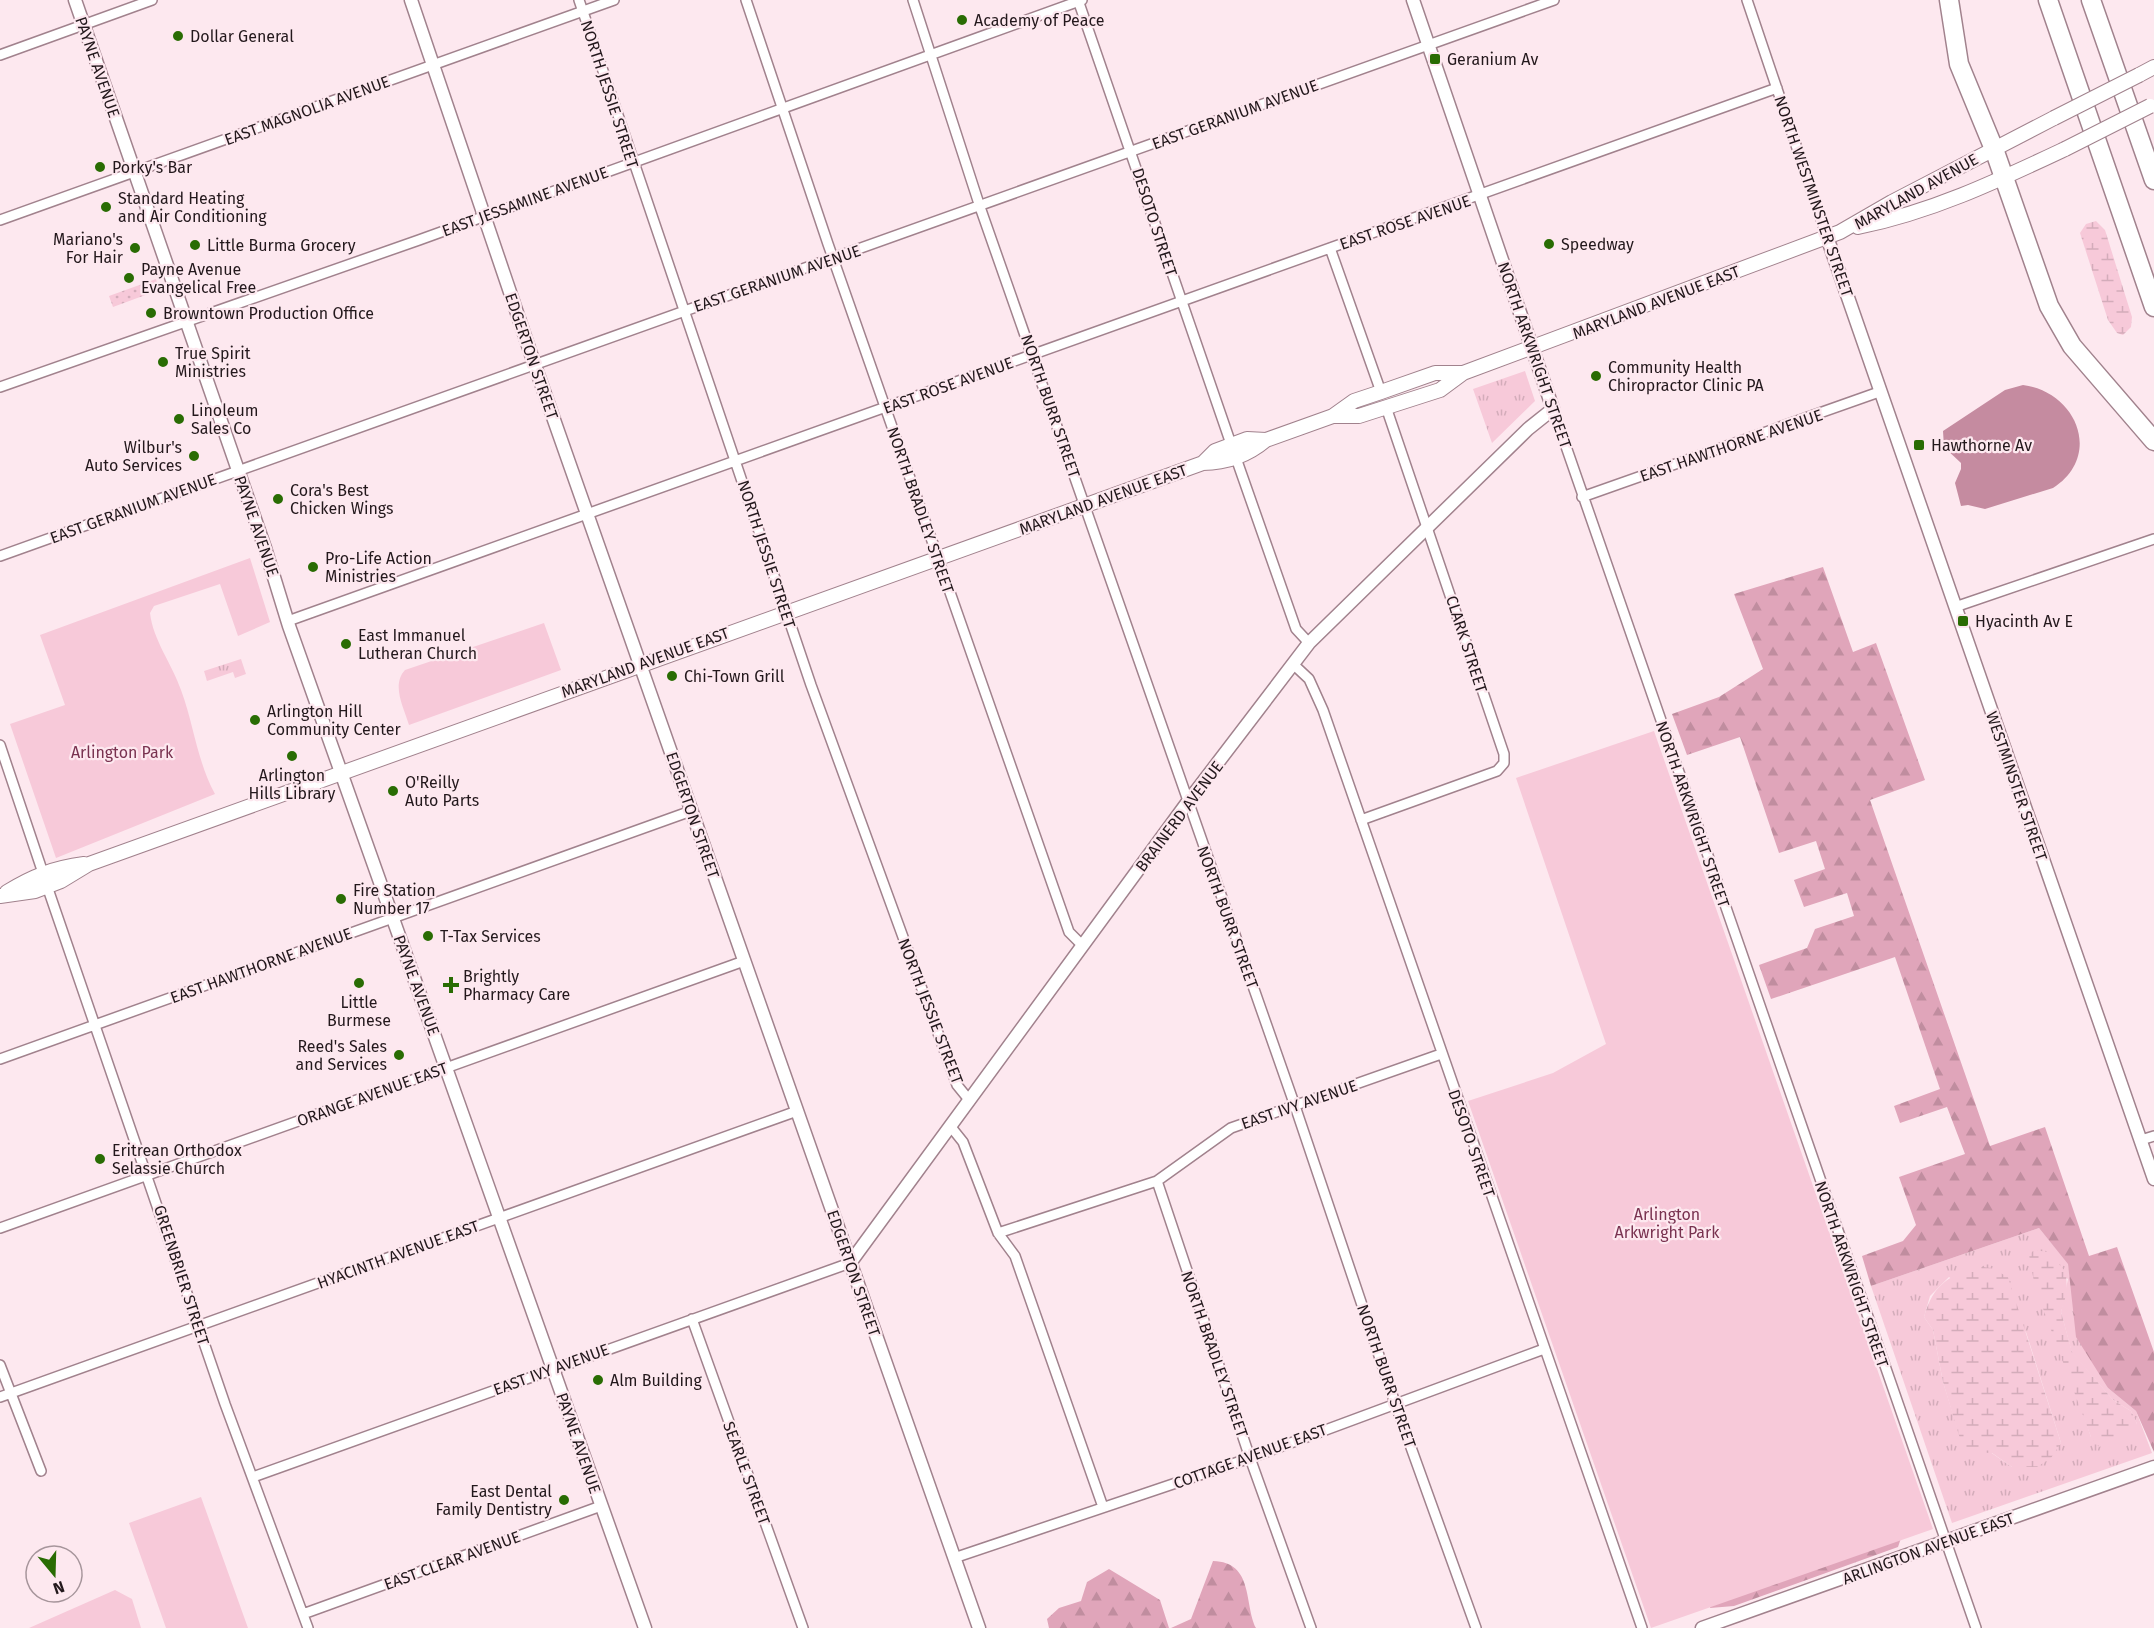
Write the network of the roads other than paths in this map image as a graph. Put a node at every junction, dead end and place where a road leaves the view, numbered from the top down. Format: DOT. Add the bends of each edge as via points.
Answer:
graph roads {
  1 [pos="75,0"];
  2 [pos="152,0"];
  3 [pos="411,0"];
  4 [pos="579,0"];
  5 [pos="614,0"];
  6 [pos="746,0"];
  7 [pos="913,0"];
  8 [pos="1413,0"];
  9 [pos="1554,0"];
  10 [pos="1747,0"];
  11 [pos="1949,0"];
  12 [pos="2048,0"];
  13 [pos="2091,0"];
  14 [pos="1080,1"];
  15 [pos="582,11"];
  16 [pos="84,25"];
  17 [pos="1428,46"];
  18 [pos="0,54"];
  19 [pos="931,55"];
  20 [pos="433,65"];
  21 [pos="2151,69"];
  22 [pos="1777,88"];
  23 [pos="2154,104"];
  24 [pos="783,107"];
  25 [pos="1994,149"];
  26 [pos="1131,151"];
  27 [pos="632,163"];
  28 [pos="134,172"];
  29 [pos="2004,179"];
  30 [pos="2154,180"];
  31 [pos="1481,195"];
  32 [pos="980,207"];
  33 [pos="484,216"];
  34 [pos="0,220"];
  35 [pos="1847,229"];
  36 [pos="1827,237"];
  37 [pos="1330,248"];
  38 [pos="833,259"];
  39 [pos="1182,301"];
  40 [pos="2154,308"];
  41 [pos="685,311"];
  42 [pos="186,321"];
  43 [pos="1532,348"];
  44 [pos="1033,354"];
  45 [pos="534,363"];
  46 [pos="1463,372"];
  47 [pos="0,387"];
  48 [pos="1381,392"];
  49 [pos="1880,392"];
  50 [pos="885,407"];
  51 [pos="1386,407"];
  52 [pos="1553,409"];
  53 [pos="1333,416"];
  54 [pos="2154,441"];
  55 [pos="1234,451"];
  56 [pos="736,460"];
  57 [pos="238,471"];
  58 [pos="1582,497"];
  59 [pos="1086,506"];
  60 [pos="588,514"];
  61 [pos="1428,525"];
  62 [pos="2154,539"];
  63 [pos="0,555"];
  64 [pos="939,558"];
  65 [pos="1955,607"];
  66 [pos="786,612"];
  67 [pos="288,621"];
  68 [pos="1309,643"];
  69 [pos="640,664"];
  70 [pos="1293,664"];
  71 [pos="0,745"];
  72 [pos="342,772"];
  73 [pos="1188,803"];
  74 [pos="691,811"];
  75 [pos="1361,819"];
  76 [pos="45,880"];
  77 [pos="1,896"];
  78 [pos="393,918"];
  79 [pos="1083,946"];
  80 [pos="744,961"];
  81 [pos="96,1025"];
  82 [pos="1441,1054"];
  83 [pos="0,1059"];
  84 [pos="446,1067"];
  85 [pos="970,1101"];
  86 [pos="1295,1106"];
  87 [pos="797,1111"];
  88 [pos="951,1127"];
  89 [pos="2154,1136"];
  90 [pos="2141,1140"];
  91 [pos="149,1176"];
  92 [pos="2154,1179"];
  93 [pos="1157,1181"];
  94 [pos="500,1217"];
  95 [pos="0,1228"];
  96 [pos="998,1233"];
  97 [pos="850,1263"];
  98 [pos="692,1319"];
  99 [pos="199,1326"];
  100 [pos="1544,1349"];
  101 [pos="0,1365"];
  102 [pos="553,1369"];
  103 [pos="10,1393"];
  104 [pos="0,1397"];
  105 [pos="1395,1403"];
  106 [pos="1250,1458"];
  107 [pos="2154,1467"];
  108 [pos="41,1471"];
  109 [pos="252,1477"];
  110 [pos="601,1506"];
  111 [pos="1103,1507"];
  112 [pos="1946,1542"];
  113 [pos="954,1558"];
  114 [pos="303,1614"];
  115 [pos="308,1628"];
  116 [pos="645,1628"];
  117 [pos="803,1628"];
  118 [pos="979,1628"];
  119 [pos="1311,1628"];
  120 [pos="1476,1628"];
  121 [pos="1642,1628"];
  122 [pos="1702,1628"];
  123 [pos="1976,1628"];
  1 -- 16 [label="street, PAYNE AVENUE"];
  2 -- 16 [label="street"];
  3 -- 20 [label="street, EDGERTON STREET"];
  4 -- 15 [label="street, NORTH JESSIE STREET"];
  5 -- 15 [label="street, EAST MAGNOLIA AVENUE"];
  6 -- 24 [label="street, NORTH BRADLEY STREET"];
  7 -- 19 [label="street, NORTH BURR STREET"];
  8 -- 17 [label="street, NORTH ARKWRIGHT STREET"];
  9 -- 17 [label="street, EAST GERANIUM AVENUE"];
  10 -- 22 [label="street, NORTH WESTMINSTER STREET"];
  11 -- 25 [label="highway" via="1959,64"];
  12 -- 40 [label="highway"];
  13 -- 30 [label="highway"];
  14 -- 19 [label="street, EAST JESSAMINE AVENUE"];
  14 -- 26 [label="street, DESOTO STREET"];
  15 -- 20 [label="street, EAST MAGNOLIA AVENUE"];
  15 -- 27 [label="street, NORTH JESSIE STREET"];
  16 -- 18 [label="street"];
  16 -- 28 [label="street, PAYNE AVENUE"];
  17 -- 26 [label="street, EAST GERANIUM AVENUE"];
  17 -- 31 [label="street, NORTH ARKWRIGHT STREET"];
  19 -- 24 [label="street, EAST JESSAMINE AVENUE"];
  19 -- 32 [label="street, NORTH BURR STREET"];
  20 -- 28 [label="street, EAST MAGNOLIA AVENUE"];
  20 -- 33 [label="street, EDGERTON STREET"];
  21 -- 25 [label="main road, MARYLAND AVENUE, bridge"];
  22 -- 31 [label="street, EAST ROSE AVENUE"];
  22 -- 36 [label="street, NORTH WESTMINSTER STREET"];
  23 -- 29 [label="main road, MARYLAND AVENUE, bridge"];
  24 -- 27 [label="street, EAST JESSAMINE AVENUE"];
  24 -- 38 [label="street, NORTH BRADLEY STREET"];
  25 -- 29 [label="highway"];
  25 -- 35 [label="main road, MARYLAND AVENUE"];
  26 -- 32 [label="street, EAST GERANIUM AVENUE"];
  26 -- 39 [label="street, DESOTO STREET"];
  27 -- 33 [label="street, EAST JESSAMINE AVENUE"];
  27 -- 41 [label="street, NORTH JESSIE STREET"];
  28 -- 34 [label="street, EAST MAGNOLIA AVENUE"];
  28 -- 42 [label="street, PAYNE AVENUE"];
  29 -- 35 [label="main road, MARYLAND AVENUE" via="1901,218"];
  29 -- 54 [label="highway" via="2058,325 2097,377"];
  31 -- 37 [label="street, EAST ROSE AVENUE"];
  31 -- 43 [label="street, NORTH ARKWRIGHT STREET"];
  32 -- 38 [label="street, EAST GERANIUM AVENUE"];
  32 -- 44 [label="street, NORTH BURR STREET"];
  33 -- 42 [label="street, EAST JESSAMINE AVENUE"];
  33 -- 45 [label="street, EDGERTON STREET"];
  35 -- 36 [label="main road, MARYLAND AVENUE EAST"];
  36 -- 43 [label="main road, MARYLAND AVENUE EAST"];
  36 -- 49 [label="street, NORTH WESTMINSTER STREET"];
  37 -- 39 [label="street, EAST ROSE AVENUE"];
  37 -- 48 [label="street"];
  38 -- 41 [label="street, EAST GERANIUM AVENUE"];
  38 -- 50 [label="street, NORTH BRADLEY STREET"];
  39 -- 44 [label="street, EAST ROSE AVENUE"];
  39 -- 55 [label="street, DESOTO STREET"];
  41 -- 45 [label="street, EAST GERANIUM AVENUE"];
  41 -- 56 [label="street, NORTH JESSIE STREET"];
  42 -- 47 [label="street, EAST JESSAMINE AVENUE"];
  42 -- 57 [label="street, PAYNE AVENUE"];
  43 -- 46 [label="main road, MARYLAND AVENUE EAST"];
  43 -- 52 [label="street, NORTH ARKWRIGHT STREET"];
  44 -- 50 [label="street, EAST ROSE AVENUE"];
  44 -- 59 [label="street, NORTH BURR STREET"];
  45 -- 57 [label="street, EAST GERANIUM AVENUE"];
  45 -- 60 [label="street, EDGERTON STREET"];
  46 -- 48 [label="main road, MARYLAND AVENUE EAST" via="1436,373"];
  46 -- 51 [label="main road, MARYLAND AVENUE EAST" via="1440,390"];
  48 -- 53 [label="main road, MARYLAND AVENUE EAST" via="1354,401"];
  49 -- 58 [label="street, EAST HAWTHORNE AVENUE"];
  49 -- 65 [label="street, WESTMINSTER STREET"];
  50 -- 56 [label="street, EAST ROSE AVENUE"];
  50 -- 64 [label="street, NORTH BRADLEY STREET"];
  51 -- 53 [label="main road, MARYLAND AVENUE EAST" via="1359,416"];
  51 -- 61 [label="street, CLARK STREET"];
  52 -- 58 [label="street, NORTH ARKWRIGHT STREET"];
  52 -- 61 [label="street, BRAINERD AVENUE"];
  53 -- 55 [label="main road, MARYLAND AVENUE EAST" via="1266,440 1247,439"];
  55 -- 59 [label="main road, MARYLAND AVENUE EAST" via="1215,451 1203,463"];
  55 -- 68 [label="street, DESOTO STREET" via="1296,629"];
  56 -- 60 [label="street, EAST ROSE AVENUE"];
  56 -- 66 [label="street, NORTH JESSIE STREET"];
  57 -- 63 [label="street, EAST GERANIUM AVENUE"];
  57 -- 67 [label="street, PAYNE AVENUE"];
  58 -- 112 [label="street, NORTH ARKWRIGHT STREET"];
  59 -- 64 [label="main road, MARYLAND AVENUE EAST"];
  59 -- 73 [label="street, NORTH BURR STREET"];
  60 -- 67 [label="street, EAST ROSE AVENUE"];
  60 -- 69 [label="street, EDGERTON STREET"];
  61 -- 68 [label="street, BRAINERD AVENUE"];
  61 -- 75 [label="street, CLARK STREET" via="1504,763 1497,771"];
  62 -- 65 [label="street"];
  64 -- 66 [label="main road, MARYLAND AVENUE EAST"];
  64 -- 79 [label="street, NORTH BRADLEY STREET" via="1069,932"];
  65 -- 90 [label="street, WESTMINSTER STREET"];
  66 -- 69 [label="main road, MARYLAND AVENUE EAST"];
  66 -- 85 [label="street, NORTH JESSIE STREET" via="957,1085"];
  67 -- 72 [label="street, PAYNE AVENUE"];
  68 -- 70 [label="street, BRAINERD AVENUE"];
  69 -- 72 [label="main road, MARYLAND AVENUE EAST"];
  69 -- 74 [label="street, EDGERTON STREET"];
  70 -- 73 [label="street, BRAINERD AVENUE"];
  70 -- 75 [label="street, DESOTO STREET" via="1316,691"];
  71 -- 76 [label="street, GREENBRIER STREET"];
  72 -- 76 [label="main road, MARYLAND AVENUE EAST" via="89,864 57,868"];
  72 -- 78 [label="street, PAYNE AVENUE"];
  73 -- 79 [label="street, BRAINERD AVENUE"];
  73 -- 86 [label="street, NORTH BURR STREET"];
  74 -- 78 [label="street, EAST HAWTHORNE AVENUE"];
  74 -- 80 [label="street, EDGERTON STREET"];
  75 -- 82 [label="street, DESOTO STREET"];
  76 -- 77 [label="main road, MARYLAND AVENUE EAST"];
  76 -- 81 [label="street, GREENBRIER STREET"];
  78 -- 81 [label="street, EAST HAWTHORNE AVENUE"];
  78 -- 84 [label="street, PAYNE AVENUE"];
  79 -- 85 [label="street, BRAINERD AVENUE"];
  80 -- 84 [label="street, ORANGE AVENUE EAST"];
  80 -- 87 [label="street, EDGERTON STREET"];
  81 -- 83 [label="street, EAST HAWTHORNE AVENUE"];
  81 -- 91 [label="street, GREENBRIER STREET"];
  82 -- 86 [label="street, EAST IVY AVENUE"];
  82 -- 100 [label="street, DESOTO STREET"];
  84 -- 91 [label="street, ORANGE AVENUE EAST"];
  84 -- 94 [label="street, PAYNE AVENUE"];
  85 -- 88 [label="street, BRAINERD AVENUE"];
  86 -- 93 [label="street, EAST IVY AVENUE" via="1231,1128"];
  86 -- 105 [label="street, NORTH BURR STREET"];
  87 -- 94 [label="street, HYACINTH AVENUE EAST"];
  87 -- 97 [label="street, EDGERTON STREET"];
  88 -- 96 [label="street" via="963,1142"];
  88 -- 97 [label="street, BRAINERD AVENUE"];
  89 -- 90 [label="street"];
  90 -- 92 [label="street, WESTMINSTER STREET"];
  91 -- 95 [label="street, ORANGE AVENUE EAST"];
  91 -- 99 [label="street, GREENBRIER STREET"];
  93 -- 96 [label="street, EAST IVY AVENUE"];
  93 -- 106 [label="street, NORTH BRADLEY STREET"];
  94 -- 99 [label="street, HYACINTH AVENUE EAST"];
  94 -- 102 [label="street, PAYNE AVENUE"];
  96 -- 111 [label="street" via="1015,1256"];
  97 -- 98 [label="street, EAST IVY AVENUE"];
  97 -- 113 [label="street, EDGERTON STREET"];
  98 -- 102 [label="street, EAST IVY AVENUE"];
  98 -- 117 [label="street, SEARLE STREET"];
  99 -- 103 [label="street, HYACINTH AVENUE EAST"];
  99 -- 109 [label="street, GREENBRIER STREET"];
  100 -- 105 [label="street, COTTAGE AVENUE EAST"];
  100 -- 121 [label="street, DESOTO STREET"];
  101 -- 103 [label="street"];
  102 -- 109 [label="street, EAST IVY AVENUE"];
  102 -- 110 [label="street, PAYNE AVENUE"];
  103 -- 104 [label="street, HYACINTH AVENUE EAST"];
  103 -- 108 [label="street"];
  105 -- 106 [label="street, COTTAGE AVENUE EAST"];
  105 -- 120 [label="street, NORTH BURR STREET"];
  106 -- 111 [label="street, COTTAGE AVENUE EAST"];
  106 -- 119 [label="street, NORTH BRADLEY STREET"];
  107 -- 112 [label="street, ARLINGTON AVENUE EAST"];
  109 -- 114 [label="street, GREENBRIER STREET"];
  110 -- 114 [label="street, EAST CLEAR AVENUE"];
  110 -- 116 [label="street, PAYNE AVENUE"];
  111 -- 113 [label="street, COTTAGE AVENUE EAST"];
  112 -- 122 [label="street, ARLINGTON AVENUE EAST"];
  112 -- 123 [label="street, NORTH ARKWRIGHT STREET"];
  113 -- 118 [label="street, EDGERTON STREET"];
  114 -- 115 [label="street, GREENBRIER STREET"];
}
